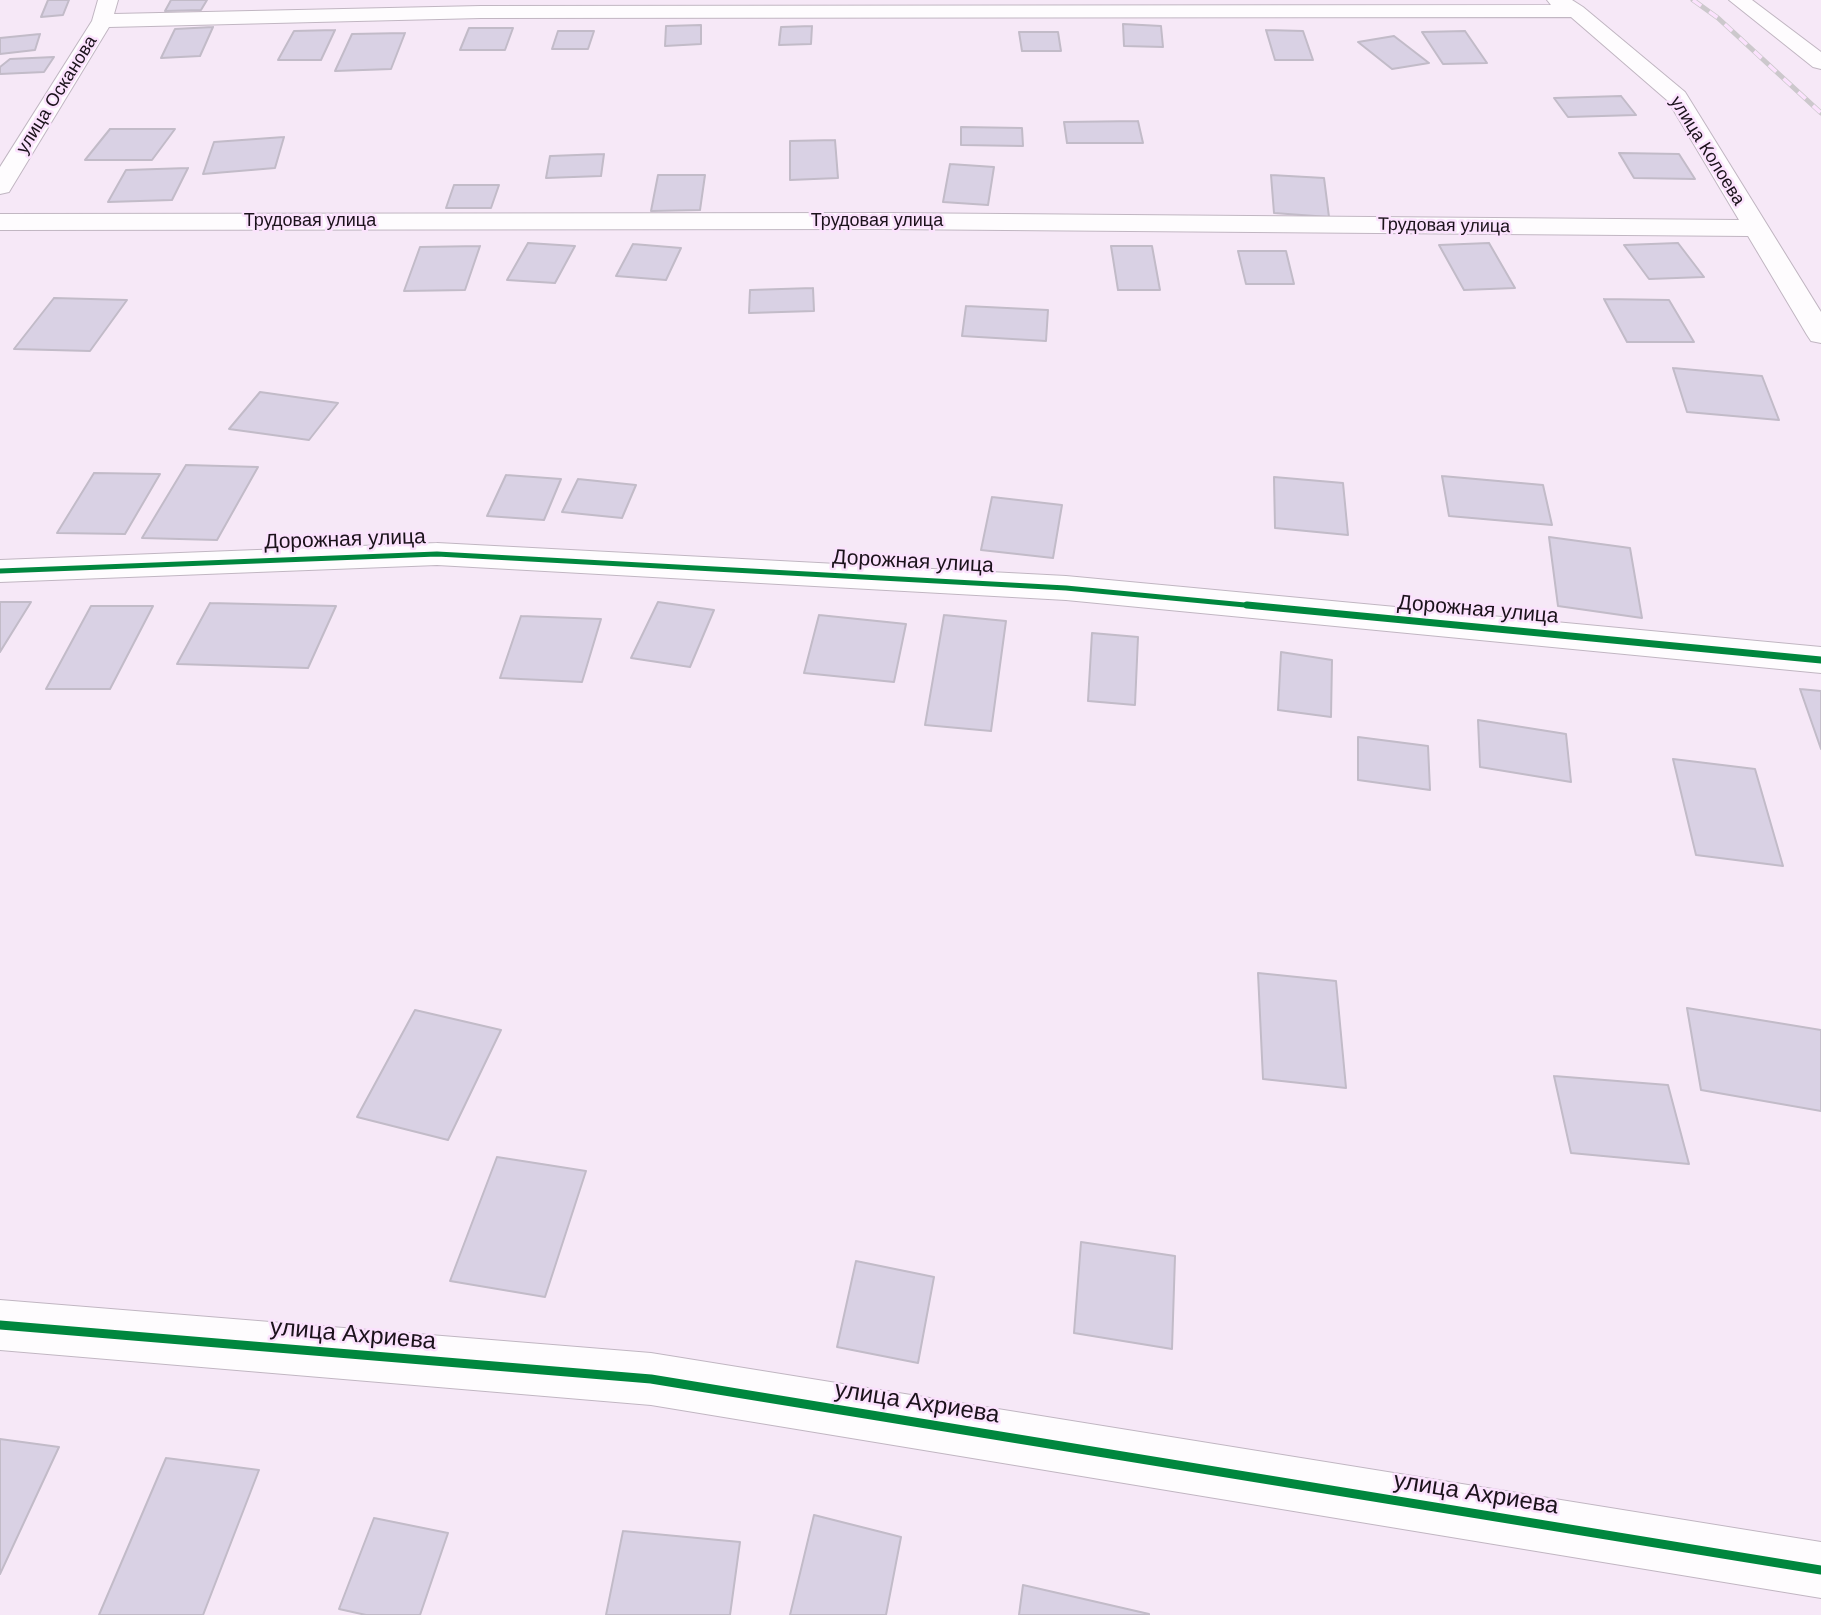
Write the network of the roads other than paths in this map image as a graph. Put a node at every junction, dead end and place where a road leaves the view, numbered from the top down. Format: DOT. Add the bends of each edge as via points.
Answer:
graph roads {
  1 [pos="1739,0"];
  2 [pos="1567,5"];
  3 [pos="105,10"];
  4 [pos="1821,62"];
  5 [pos="0,187"];
  6 [pos="0,222"];
  7 [pos="1755,228"];
  8 [pos="1821,335"];
  9 [pos="0,571"];
  10 [pos="1821,660"];
  11 [pos="0,1325"];
  12 [pos="1821,1570"];
  1 -- 4 [label="street"];
  2 -- 3 [label="street"];
  2 -- 7 [label="street, улица Колоева" via="1677,97"];
  3 -- 5 [label="street, улица Осканова"];
  6 -- 7 [label="street, Трудовая улица" via="895,221"];
  7 -- 8 [label="street, улица Колоева"];
  9 -- 10 [label="street, Дорожная улица" via="436,554 1066,588"];
  11 -- 12 [label="street, улица Ахриева" via="650,1379"];
}
